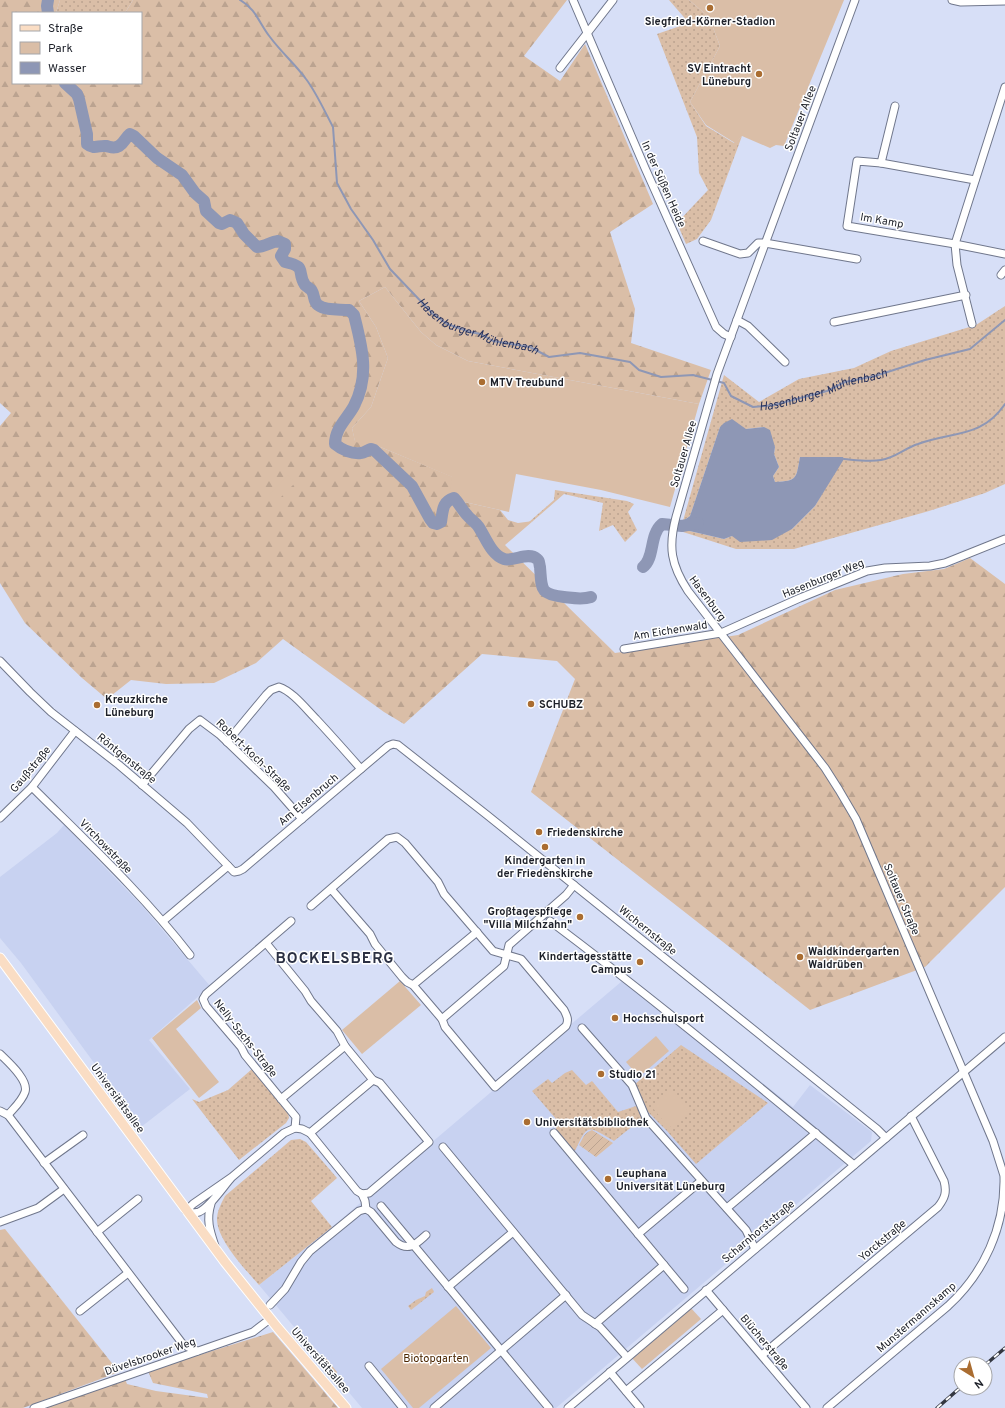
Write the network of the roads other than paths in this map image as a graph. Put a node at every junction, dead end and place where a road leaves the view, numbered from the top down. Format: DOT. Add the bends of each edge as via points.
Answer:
graph roads {
  1 [pos="573,0"];
  2 [pos="613,0"];
  3 [pos="855,0"];
  4 [pos="952,0"];
  5 [pos="1005,1"];
  6 [pos="587,34"];
  7 [pos="560,68"];
  8 [pos="1005,87"];
  9 [pos="895,106"];
  10 [pos="881,164"];
  11 [pos="975,180"];
  12 [pos="703,241"];
  13 [pos="765,243"];
  14 [pos="955,244"];
  15 [pos="1005,254"];
  16 [pos="857,259"];
  17 [pos="966,296"];
  18 [pos="737,320"];
  19 [pos="834,322"];
  20 [pos="972,324"];
  21 [pos="731,337"];
  22 [pos="785,362"];
  23 [pos="673,528"];
  24 [pos="1005,539"];
  25 [pos="721,633"];
  26 [pos="624,649"];
  27 [pos="0,661"];
  28 [pos="75,731"];
  29 [pos="227,742"];
  30 [pos="393,744"];
  31 [pos="361,769"];
  32 [pos="142,785"];
  33 [pos="32,787"];
  34 [pos="0,818"];
  35 [pos="302,819"];
  36 [pos="228,866"];
  37 [pos="239,871"];
  38 [pos="574,885"];
  39 [pos="331,889"];
  40 [pos="311,906"];
  41 [pos="163,921"];
  42 [pos="550,921"];
  43 [pos="291,922"];
  44 [pos="477,932"];
  45 [pos="266,943"];
  46 [pos="190,955"];
  47 [pos="507,955"];
  48 [pos="0,958"];
  49 [pos="413,985"];
  50 [pos="442,1019"];
  51 [pos="582,1028"];
  52 [pos="1005,1037"];
  53 [pos="345,1046"];
  54 [pos="0,1054"];
  55 [pos="963,1072"];
  56 [pos="373,1080"];
  57 [pos="281,1099"];
  58 [pos="0,1111"];
  59 [pos="8,1115"];
  60 [pos="911,1116"];
  61 [pos="295,1128"];
  62 [pos="310,1133"];
  63 [pos="554,1133"];
  64 [pos="816,1133"];
  65 [pos="83,1135"];
  66 [pos="886,1138"];
  67 [pos="443,1147"];
  68 [pos="44,1163"];
  69 [pos="854,1165"];
  70 [pos="232,1177"];
  71 [pos="1004,1179"];
  72 [pos="701,1181"];
  73 [pos="64,1190"];
  74 [pos="1005,1192"];
  75 [pos="362,1194"];
  76 [pos="138,1199"];
  77 [pos="212,1201"];
  78 [pos="380,1206"];
  79 [pos="727,1208"];
  80 [pos="366,1209"];
  81 [pos="186,1211"];
  82 [pos="1002,1218"];
  83 [pos="0,1222"];
  84 [pos="97,1232"];
  85 [pos="513,1232"];
  86 [pos="638,1234"];
  87 [pos="426,1236"];
  88 [pos="413,1245"];
  89 [pos="755,1249"];
  90 [pos="217,1252"];
  91 [pos="664,1265"];
  92 [pos="128,1273"];
  93 [pos="448,1287"];
  94 [pos="684,1289"];
  95 [pos="706,1290"];
  96 [pos="566,1295"];
  97 [pos="270,1305"];
  98 [pos="723,1310"];
  99 [pos="80,1311"];
  100 [pos="270,1319"];
  101 [pos="595,1324"];
  102 [pos="501,1350"];
  103 [pos="197,1351"];
  104 [pos="762,1355"];
  105 [pos="627,1357"];
  106 [pos="368,1366"];
  107 [pos="610,1372"];
  108 [pos="626,1392"];
  109 [pos="34,1408"];
  110 [pos="346,1408"];
  111 [pos="403,1408"];
  112 [pos="434,1408"];
  113 [pos="549,1408"];
  114 [pos="568,1408"];
  115 [pos="640,1408"];
  116 [pos="806,1408"];
  117 [pos="827,1408"];
  1 -- 6 [label="street, In der Süßen Heide"];
  2 -- 6 [label="street"];
  3 -- 13 [label="street, Soltauer Allee"];
  4 -- 5 [label="street"];
  6 -- 7 [label="street"];
  6 -- 21 [label="street, In der Süßen Heide" via="716,327"];
  8 -- 11 [label="street"];
  9 -- 10 [label="street"];
  10 -- 11 [label="street, Im Kamp"];
  10 -- 14 [label="street, Im Kamp" via="857,161 848,226"];
  11 -- 14 [label="street"];
  12 -- 13 [label="street" via="740,254 748,253 758,243"];
  13 -- 16 [label="street"];
  13 -- 18 [label="street, Soltauer Allee"];
  14 -- 15 [label="street"];
  14 -- 17 [label="street" via="957,265"];
  17 -- 19 [label="street"];
  17 -- 20 [label="street"];
  18 -- 21 [label="street, Soltauer Allee"];
  18 -- 22 [label="street" via="748,326"];
  21 -- 23 [label="street, Soltauer Allee" via="717,374"];
  23 -- 25 [label="street, Hasenburg" via="671,553 679,578"];
  24 -- 25 [label="street, Hasenburger Weg" via="944,563 867,571"];
  25 -- 26 [label="street, Am Eichenwald"];
  25 -- 55 [label="street, Soltauer Straße" via="825,768 849,806"];
  27 -- 28 [label="street, Röntgenstraße" via="33,696"];
  28 -- 32 [label="street, Röntgenstraße"];
  28 -- 33 [label="street, Gaußstraße"];
  29 -- 31 [label="street" via="271,690 284,688 331,734"];
  29 -- 32 [label="street, Robert-Koch-Straße" via="199,720 189,728"];
  29 -- 35 [label="street, Robert-Koch-Straße" via="271,784"];
  30 -- 31 [label="street, Am Elsenbruch"];
  30 -- 38 [label="street, Wichernstraße" via="413,756"];
  31 -- 35 [label="street, Am Elsenbruch"];
  32 -- 36 [label="street, Röntgenstraße" via="188,823"];
  33 -- 34 [label="street, Gaußstraße"];
  33 -- 41 [label="street, Virchowstraße"];
  35 -- 37 [label="street, Am Elsenbruch"];
  36 -- 37 [label="street, Röntgenstraße" via="234,872"];
  36 -- 41 [label="street"];
  38 -- 47 [label="street" via="509,945"];
  38 -- 66 [label="street, Wichernstraße"];
  39 -- 40 [label="street"];
  39 -- 44 [label="street" via="388,839 397,837 438,882 444,894"];
  39 -- 49 [label="street" via="370,934 402,977"];
  41 -- 46 [label="street, Virchowstraße"];
  42 -- 64 [label="street"];
  43 -- 45 [label="street, Nelly-Sachs-Straße"];
  44 -- 47 [label="street" via="493,951"];
  44 -- 49 [label="street"];
  45 -- 53 [label="street" via="337,1031"];
  45 -- 57 [label="street, Nelly-Sachs-Straße" via="203,999 244,1055"];
  47 -- 50 [label="street" via="504,966"];
  47 -- 50 [label="street" via="521,959 564,1010 568,1016 566,1026 495,1087 445,1027"];
  48 -- 81 [label="main road, Universitätsallee"];
  49 -- 50 [label="street"];
  51 -- 72 [label="street" via="632,1085 646,1118"];
  52 -- 55 [label="street, Scharnhorststraße"];
  53 -- 56 [label="street"];
  53 -- 57 [label="street"];
  54 -- 59 [label="street" via="18,1073 26,1089"];
  55 -- 60 [label="street, Scharnhorststraße"];
  55 -- 71 [label="street, Soltauer Straße" via="993,1141"];
  56 -- 62 [label="street"];
  56 -- 75 [label="street" via="380,1083 429,1142 369,1193"];
  57 -- 61 [label="street, Nelly-Sachs-Straße" via="296,1117"];
  58 -- 59 [label="street"];
  59 -- 68 [label="street"];
  60 -- 66 [label="street, Scharnhorststraße"];
  60 -- 104 [label="street, Yorckstraße" via="944,1181 946,1194 943,1200 938,1207"];
  61 -- 62 [label="street" via="302,1128"];
  61 -- 70 [label="street" via="284,1133"];
  62 -- 75 [label="street"];
  63 -- 86 [label="street"];
  64 -- 69 [label="street"];
  64 -- 79 [label="street"];
  65 -- 68 [label="street"];
  66 -- 69 [label="street, Scharnhorststraße"];
  67 -- 85 [label="street"];
  68 -- 73 [label="street"];
  69 -- 89 [label="street, Scharnhorststraße"];
  70 -- 77 [label="street"];
  70 -- 81 [label="street"];
  71 -- 74 [label="street, Munstermannskamp"];
  72 -- 79 [label="street"];
  72 -- 86 [label="street"];
  73 -- 83 [label="street" via="38,1208"];
  73 -- 84 [label="street"];
  74 -- 82 [label="street, Munstermannskamp"];
  75 -- 80 [label="street"];
  76 -- 84 [label="street"];
  77 -- 81 [label="street" via="198,1212"];
  77 -- 90 [label="street, Universitätsallee" via="208,1219"];
  78 -- 88 [label="street"];
  79 -- 89 [label="street" via="746,1230"];
  80 -- 88 [label="street" via="401,1246"];
  80 -- 97 [label="street" via="354,1214 310,1251 300,1262 285,1289"];
  81 -- 90 [label="main road, Universitätsallee"];
  82 -- 117 [label="street, Munstermannskamp" via="982,1264 960,1296"];
  84 -- 92 [label="street"];
  85 -- 93 [label="street"];
  85 -- 96 [label="street"];
  86 -- 91 [label="street"];
  87 -- 88 [label="street"];
  88 -- 93 [label="street"];
  89 -- 95 [label="street, Scharnhorststraße"];
  90 -- 100 [label="main road, Universitätsallee"];
  91 -- 94 [label="street"];
  91 -- 101 [label="street"];
  92 -- 99 [label="street"];
  92 -- 103 [label="street" via="182,1343"];
  93 -- 102 [label="street"];
  95 -- 98 [label="street, Blücherstraße"];
  95 -- 105 [label="street, Scharnhorststraße"];
  96 -- 101 [label="street" via="582,1315"];
  96 -- 102 [label="street"];
  98 -- 104 [label="street, Blücherstraße"];
  98 -- 108 [label="street"];
  100 -- 103 [label="street, Düvelsbrooker Weg" via="253,1332"];
  100 -- 110 [label="main road, Universitätsallee"];
  101 -- 105 [label="street"];
  102 -- 112 [label="street"];
  102 -- 113 [label="street"];
  103 -- 109 [label="street, Düvelsbrooker Weg"];
  104 -- 116 [label="street, Blücherstraße"];
  105 -- 107 [label="street, Scharnhorststraße"];
  106 -- 111 [label="street"];
  107 -- 108 [label="street"];
  107 -- 114 [label="street, Scharnhorststraße"];
  108 -- 115 [label="street"];
}
